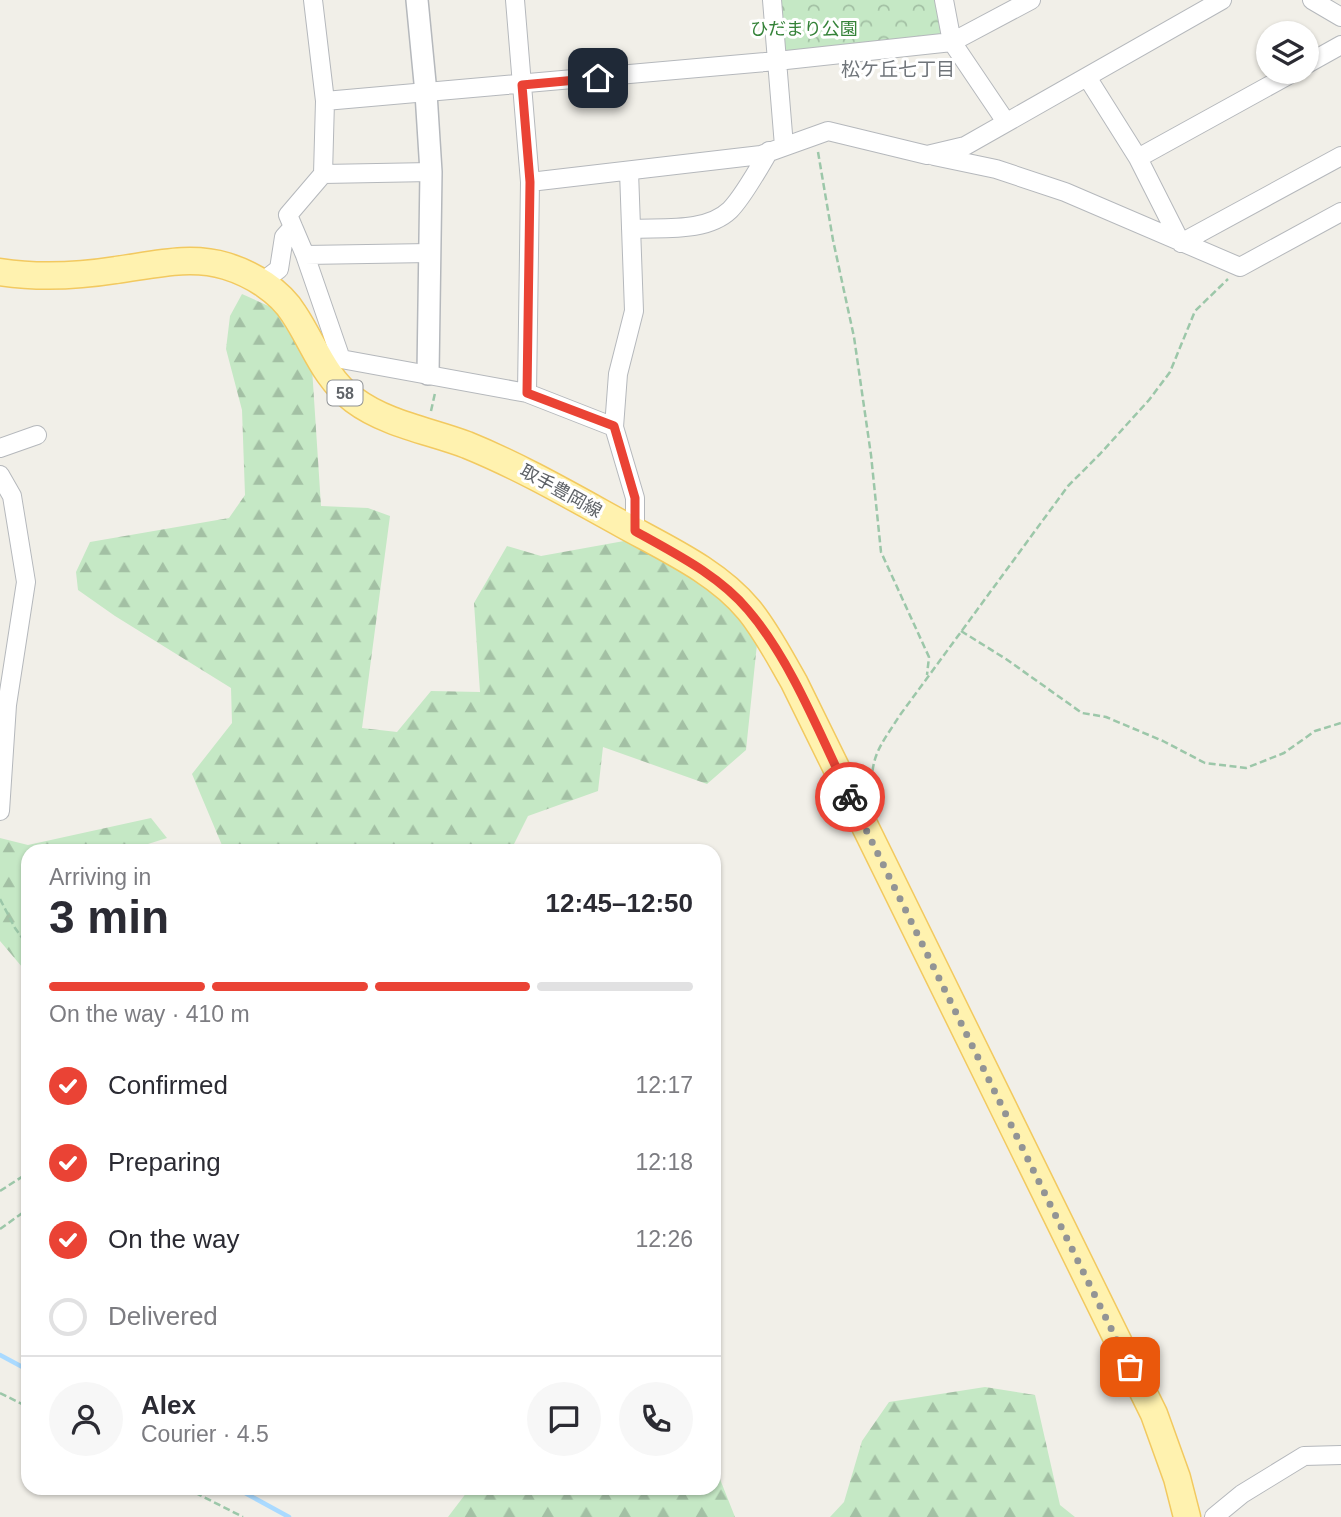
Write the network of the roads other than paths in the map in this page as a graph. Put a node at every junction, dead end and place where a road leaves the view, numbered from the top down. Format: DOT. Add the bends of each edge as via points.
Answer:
graph roads {
  1 [pos="313,0"];
  2 [pos="416,0"];
  3 [pos="515,0"];
  4 [pos="772,0"];
  5 [pos="944,0"];
  6 [pos="1031,0"];
  7 [pos="1222,0"];
  8 [pos="1312,0"];
  9 [pos="1341,17"];
  10 [pos="952,42"];
  11 [pos="1341,46"];
  12 [pos="1319,58"];
  13 [pos="777,61"];
  14 [pos="1087,77"];
  15 [pos="1272,84"];
  16 [pos="522,85"];
  17 [pos="426,93"];
  18 [pos="325,102"];
  19 [pos="1006,122"];
  20 [pos="776,148"];
  21 [pos="928,155"];
  22 [pos="1341,156"];
  23 [pos="1138,158"];
  24 [pos="629,171"];
  25 [pos="431,172"];
  26 [pos="323,174"];
  27 [pos="530,182"];
  28 [pos="1341,212"];
  29 [pos="293,227"];
  30 [pos="631,229"];
  31 [pos="1181,243"];
  32 [pos="430,253"];
  33 [pos="305,255"];
  34 [pos="0,272"];
  35 [pos="262,282"];
  36 [pos="434,375"];
  37 [pos="527,393"];
  38 [pos="614,426"];
  39 [pos="37,435"];
  40 [pos="0,448"];
  41 [pos="0,475"];
  42 [pos="635,531"];
  43 [pos="0,811"];
  44 [pos="1341,1455"];
  45 [pos="1187,1517"];
  46 [pos="1214,1517"];
  1 -- 18 [label="street"];
  2 -- 17 [label="street"];
  3 -- 16 [label="street"];
  4 -- 13 [label="street"];
  5 -- 10 [label="street"];
  6 -- 10 [label="street"];
  7 -- 14 [label="street"];
  8 -- 9 [label="street"];
  10 -- 13 [label="street"];
  10 -- 19 [label="street"];
  11 -- 12 [label="street"];
  13 -- 16 [label="street"];
  13 -- 20 [label="street"];
  14 -- 19 [label="street"];
  14 -- 23 [label="street"];
  15 -- 23 [label="street"];
  16 -- 17 [label="street"];
  16 -- 27 [label="street"];
  17 -- 18 [label="street"];
  17 -- 25 [label="street"];
  18 -- 26 [label="street"];
  19 -- 21 [label="street" via="965,146"];
  20 -- 21 [label="street" via="828,131"];
  20 -- 24 [label="street" via="761,155"];
  20 -- 30 [label="street" via="731,210 713,221"];
  21 -- 31 [label="street" via="1042,184"];
  22 -- 31 [label="street"];
  23 -- 31 [label="street"];
  24 -- 27 [label="street"];
  24 -- 30 [label="street"];
  25 -- 26 [label="street"];
  25 -- 32 [label="street"];
  26 -- 29 [label="street" via="288,215"];
  27 -- 37 [label="street"];
  28 -- 31 [label="street" via="1240,267"];
  29 -- 33 [label="street"];
  29 -- 35 [label="street" via="285,237 279,269"];
  30 -- 38 [label="street" via="634,311 618,374"];
  32 -- 33 [label="street"];
  32 -- 36 [label="street"];
  33 -- 36 [label="street" via="341,359"];
  34 -- 35 [label="main road, 取手豊岡線 / 58" via="78,275 185,261 225,266"];
  35 -- 42 [label="main road, 取手豊岡線 / 58" via="293,311 324,369 354,400 390,419 511,463"];
  36 -- 37 [label="street"];
  37 -- 38 [label="street"];
  38 -- 42 [label="street" via="635,498"];
  39 -- 40 [label="street"];
  41 -- 43 [label="street" via="12,496 26,582 7,705"];
  42 -- 45 [label="main road, 取手豊岡線 / 58" via="699,568 748,609 794,682 1154,1413"];
  44 -- 46 [label="street" via="1304,1456"];
}
